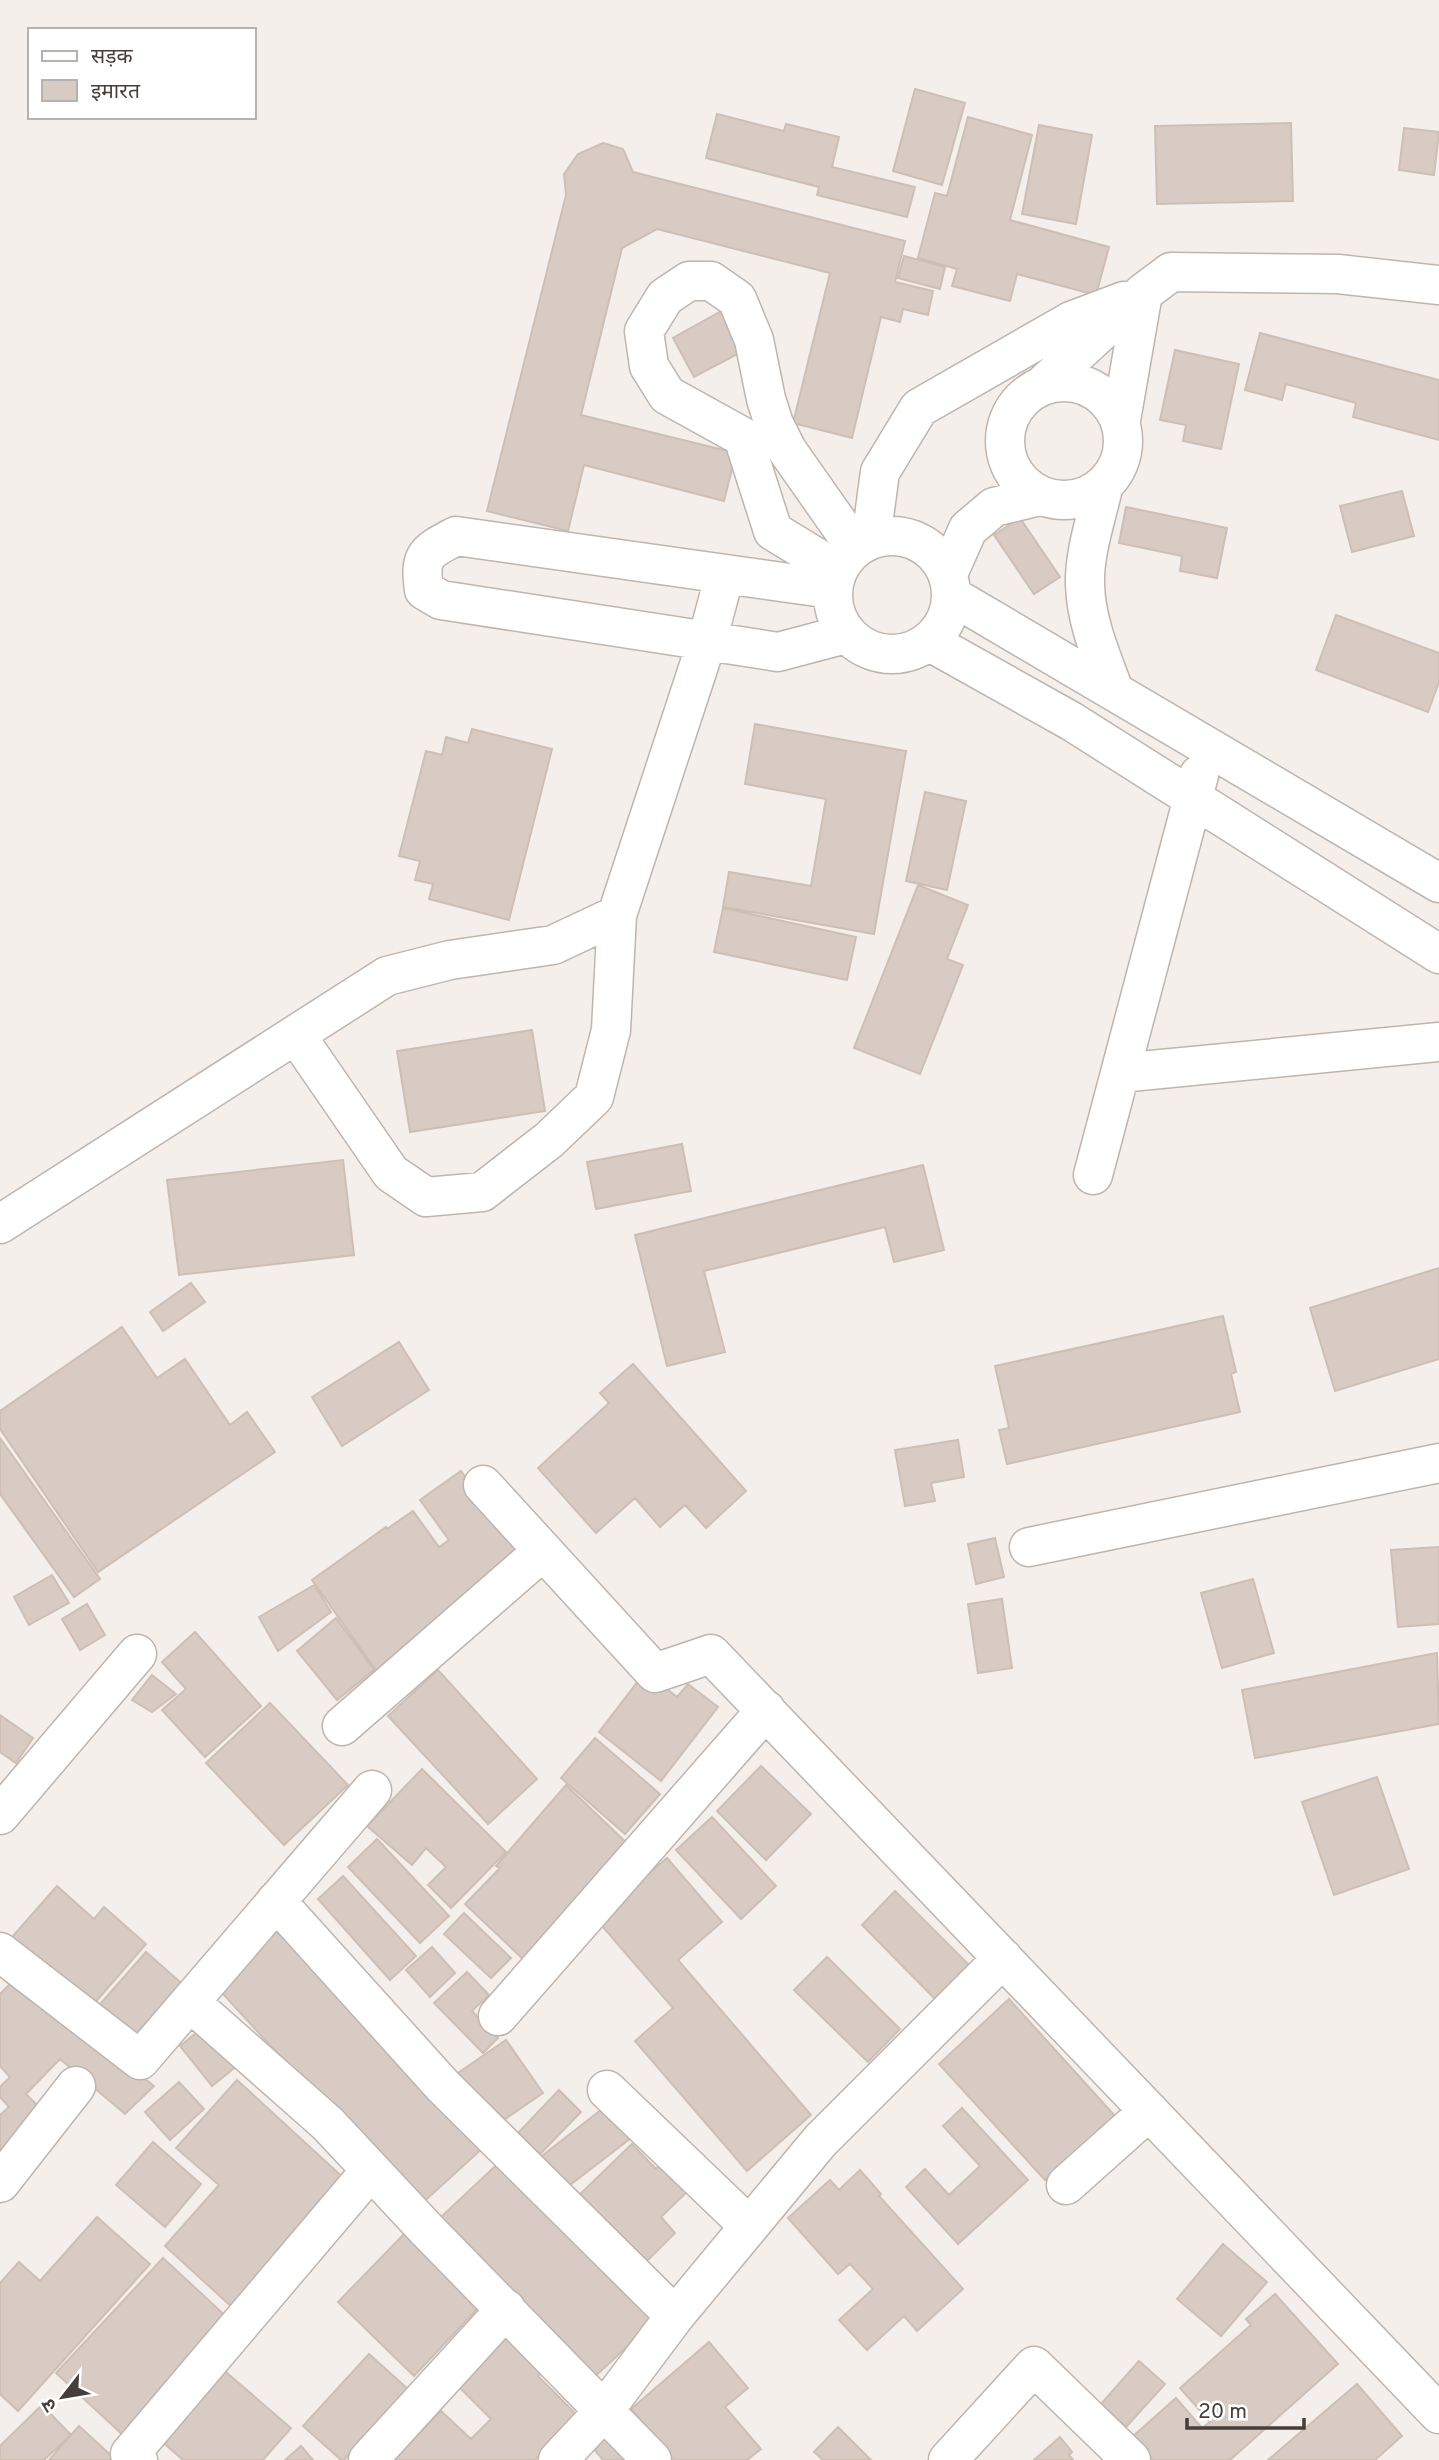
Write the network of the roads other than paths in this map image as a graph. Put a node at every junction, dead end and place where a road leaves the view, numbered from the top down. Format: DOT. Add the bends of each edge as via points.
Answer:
graph roads {
  1 [pos="1439,285"];
  2 [pos="1143,293"];
  3 [pos="1044,384"];
  4 [pos="1121,420"];
  5 [pos="1102,488"];
  6 [pos="1040,496"];
  7 [pos="848,561"];
  8 [pos="725,574"];
  9 [pos="950,585"];
  10 [pos="846,634"];
  11 [pos="707,641"];
  12 [pos="930,642"];
  13 [pos="1114,691"];
  14 [pos="1207,746"];
  15 [pos="1193,798"];
  16 [pos="1439,883"];
  17 [pos="617,915"];
  18 [pos="1439,954"];
  19 [pos="296,1035"];
  20 [pos="1439,1042"];
  21 [pos="1119,1073"];
  22 [pos="1093,1175"];
  23 [pos="0,1224"];
  24 [pos="1439,1462"];
  25 [pos="482,1485"];
  26 [pos="1029,1547"];
  27 [pos="542,1551"];
  28 [pos="137,1654"];
  29 [pos="765,1710"];
  30 [pos="342,1726"];
  31 [pos="372,1790"];
  32 [pos="0,1815"];
  33 [pos="276,1901"];
  34 [pos="0,1952"];
  35 [pos="1003,1958"];
  36 [pos="190,2002"];
  37 [pos="498,2016"];
  38 [pos="76,2086"];
  39 [pos="607,2090"];
  40 [pos="1149,2111"];
  41 [pos="371,2170"];
  42 [pos="0,2183"];
  43 [pos="1066,2185"];
  44 [pos="749,2226"];
  45 [pos="506,2309"];
  46 [pos="676,2316"];
  47 [pos="603,2412"];
  48 [pos="1439,2414"];
  49 [pos="138,2460"];
  50 [pos="368,2460"];
  51 [pos="558,2460"];
  52 [pos="652,2460"];
  53 [pos="948,2460"];
  54 [pos="1131,2460"];
  1 -- 2 [label="street" via="1338,274 1171,272"];
  2 -- 3 [label="street"];
  2 -- 4 [label="street"];
  2 -- 7 [label="street" via="1071,321 919,408 880,472"];
  3 -- 4 [label="street" via="1066,381 1089,387 1106,398"];
  3 -- 6 [label="street" via="1028,393 1010,416 1005,435 1009,462 1019,481"];
  4 -- 5 [label="street" via="1125,442 1119,466"];
  5 -- 6 [label="street" via="1085,498 1065,501"];
  5 -- 13 [label="street" via="1085,585 1092,629"];
  6 -- 9 [label="street" via="994,507 968,529"];
  7 -- 7 [label="street" via="774,531 743,437 667,395 649,366 644,331 665,297 689,281 711,281 737,299 754,340 774,424"];
  7 -- 8 [label="street"];
  7 -- 9 [label="street" via="893,535 917,540 933,552"];
  7 -- 10 [label="street" via="835,615"];
  8 -- 11 [label="street"];
  8 -- 11 [label="street" via="456,536 430,550 421,568 424,590 441,600"];
  9 -- 12 [label="street" via="946,620"];
  9 -- 13 [label="street"];
  10 -- 11 [label="street" via="778,652"];
  10 -- 12 [label="street" via="867,650 892,655"];
  11 -- 17 [label="street"];
  12 -- 15 [label="street" via="1071,721"];
  13 -- 14 [label="street"];
  14 -- 15 [label="street"];
  14 -- 16 [label="street"];
  15 -- 18 [label="street"];
  15 -- 21 [label="street"];
  17 -- 19 [label="street" via="553,945 450,960 387,976"];
  17 -- 19 [label="street" via="611,1030 594,1097 549,1140 482,1192 426,1197 391,1173"];
  19 -- 23 [label="street"];
  20 -- 21 [label="street"];
  21 -- 22 [label="street"];
  24 -- 26 [label="street"];
  25 -- 27 [label="street"];
  27 -- 29 [label="street" via="654,1673 711,1654"];
  27 -- 30 [label="street"];
  28 -- 32 [label="street"];
  29 -- 35 [label="street"];
  29 -- 37 [label="street"];
  31 -- 33 [label="street"];
  33 -- 36 [label="street"];
  33 -- 46 [label="street" via="443,2086"];
  34 -- 36 [label="street" via="140,2060"];
  35 -- 40 [label="street"];
  35 -- 44 [label="street" via="820,2141"];
  36 -- 41 [label="street" via="328,2124"];
  38 -- 42 [label="street"];
  39 -- 44 [label="street"];
  40 -- 43 [label="street"];
  40 -- 48 [label="street"];
  41 -- 45 [label="street"];
  41 -- 49 [label="street" via="131,2454"];
  44 -- 46 [label="street"];
  45 -- 47 [label="street"];
  45 -- 50 [label="street"];
  46 -- 47 [label="street"];
  47 -- 51 [label="street"];
  47 -- 52 [label="street"];
  53 -- 54 [label="street" via="1034,2366"];
}
